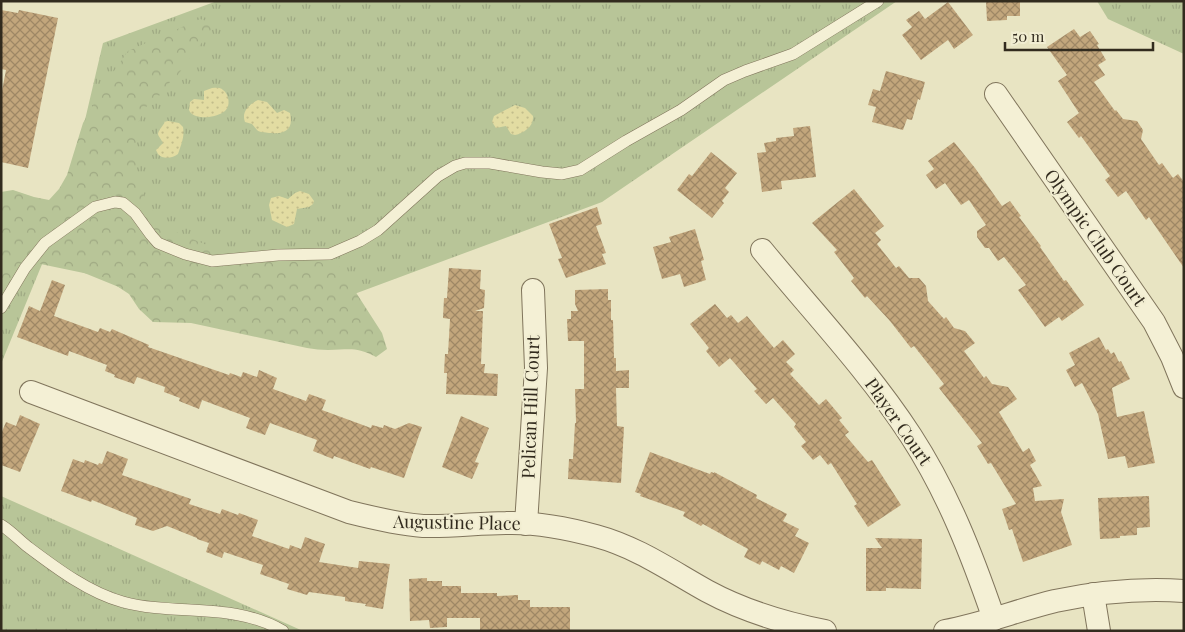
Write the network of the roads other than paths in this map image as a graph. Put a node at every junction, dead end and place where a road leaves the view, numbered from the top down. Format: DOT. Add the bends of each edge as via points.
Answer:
graph roads {
  1 [pos="878,1"];
  2 [pos="996,94"];
  3 [pos="762,250"];
  4 [pos="533,290"];
  5 [pos="1,308"];
  6 [pos="1184,387"];
  7 [pos="31,392"];
  8 [pos="526,524"];
  9 [pos="1,525"];
  10 [pos="1184,591"];
  11 [pos="1094,594"];
  12 [pos="994,618"];
  13 [pos="283,631"];
  14 [pos="825,631"];
  15 [pos="945,631"];
  16 [pos="1099,631"];
  1 -- 5 [label="lane" via="793,54 724,80 580,170 562,174 490,163 455,166 438,176 378,230 330,254 201,259 158,243 123,203 95,207 45,243"];
  2 -- 6 [label="street, Olympic Club Court" via="1154,322"];
  3 -- 12 [label="street, Player Court" via="879,391 912,437 960,527"];
  4 -- 8 [label="street, Pelican Hill Court" via="536,368"];
  7 -- 8 [label="street, Augustine Place" via="349,512 423,526"];
  8 -- 14 [label="street, Augustine Place" via="597,536 639,552 708,592 746,609"];
  9 -- 13 [label="lane" via="55,566 109,597 138,606 244,616"];
  10 -- 11 [label="street" via="1129,590"];
  11 -- 12 [label="street"];
  11 -- 16 [label="street"];
  12 -- 15 [label="street"];
}
